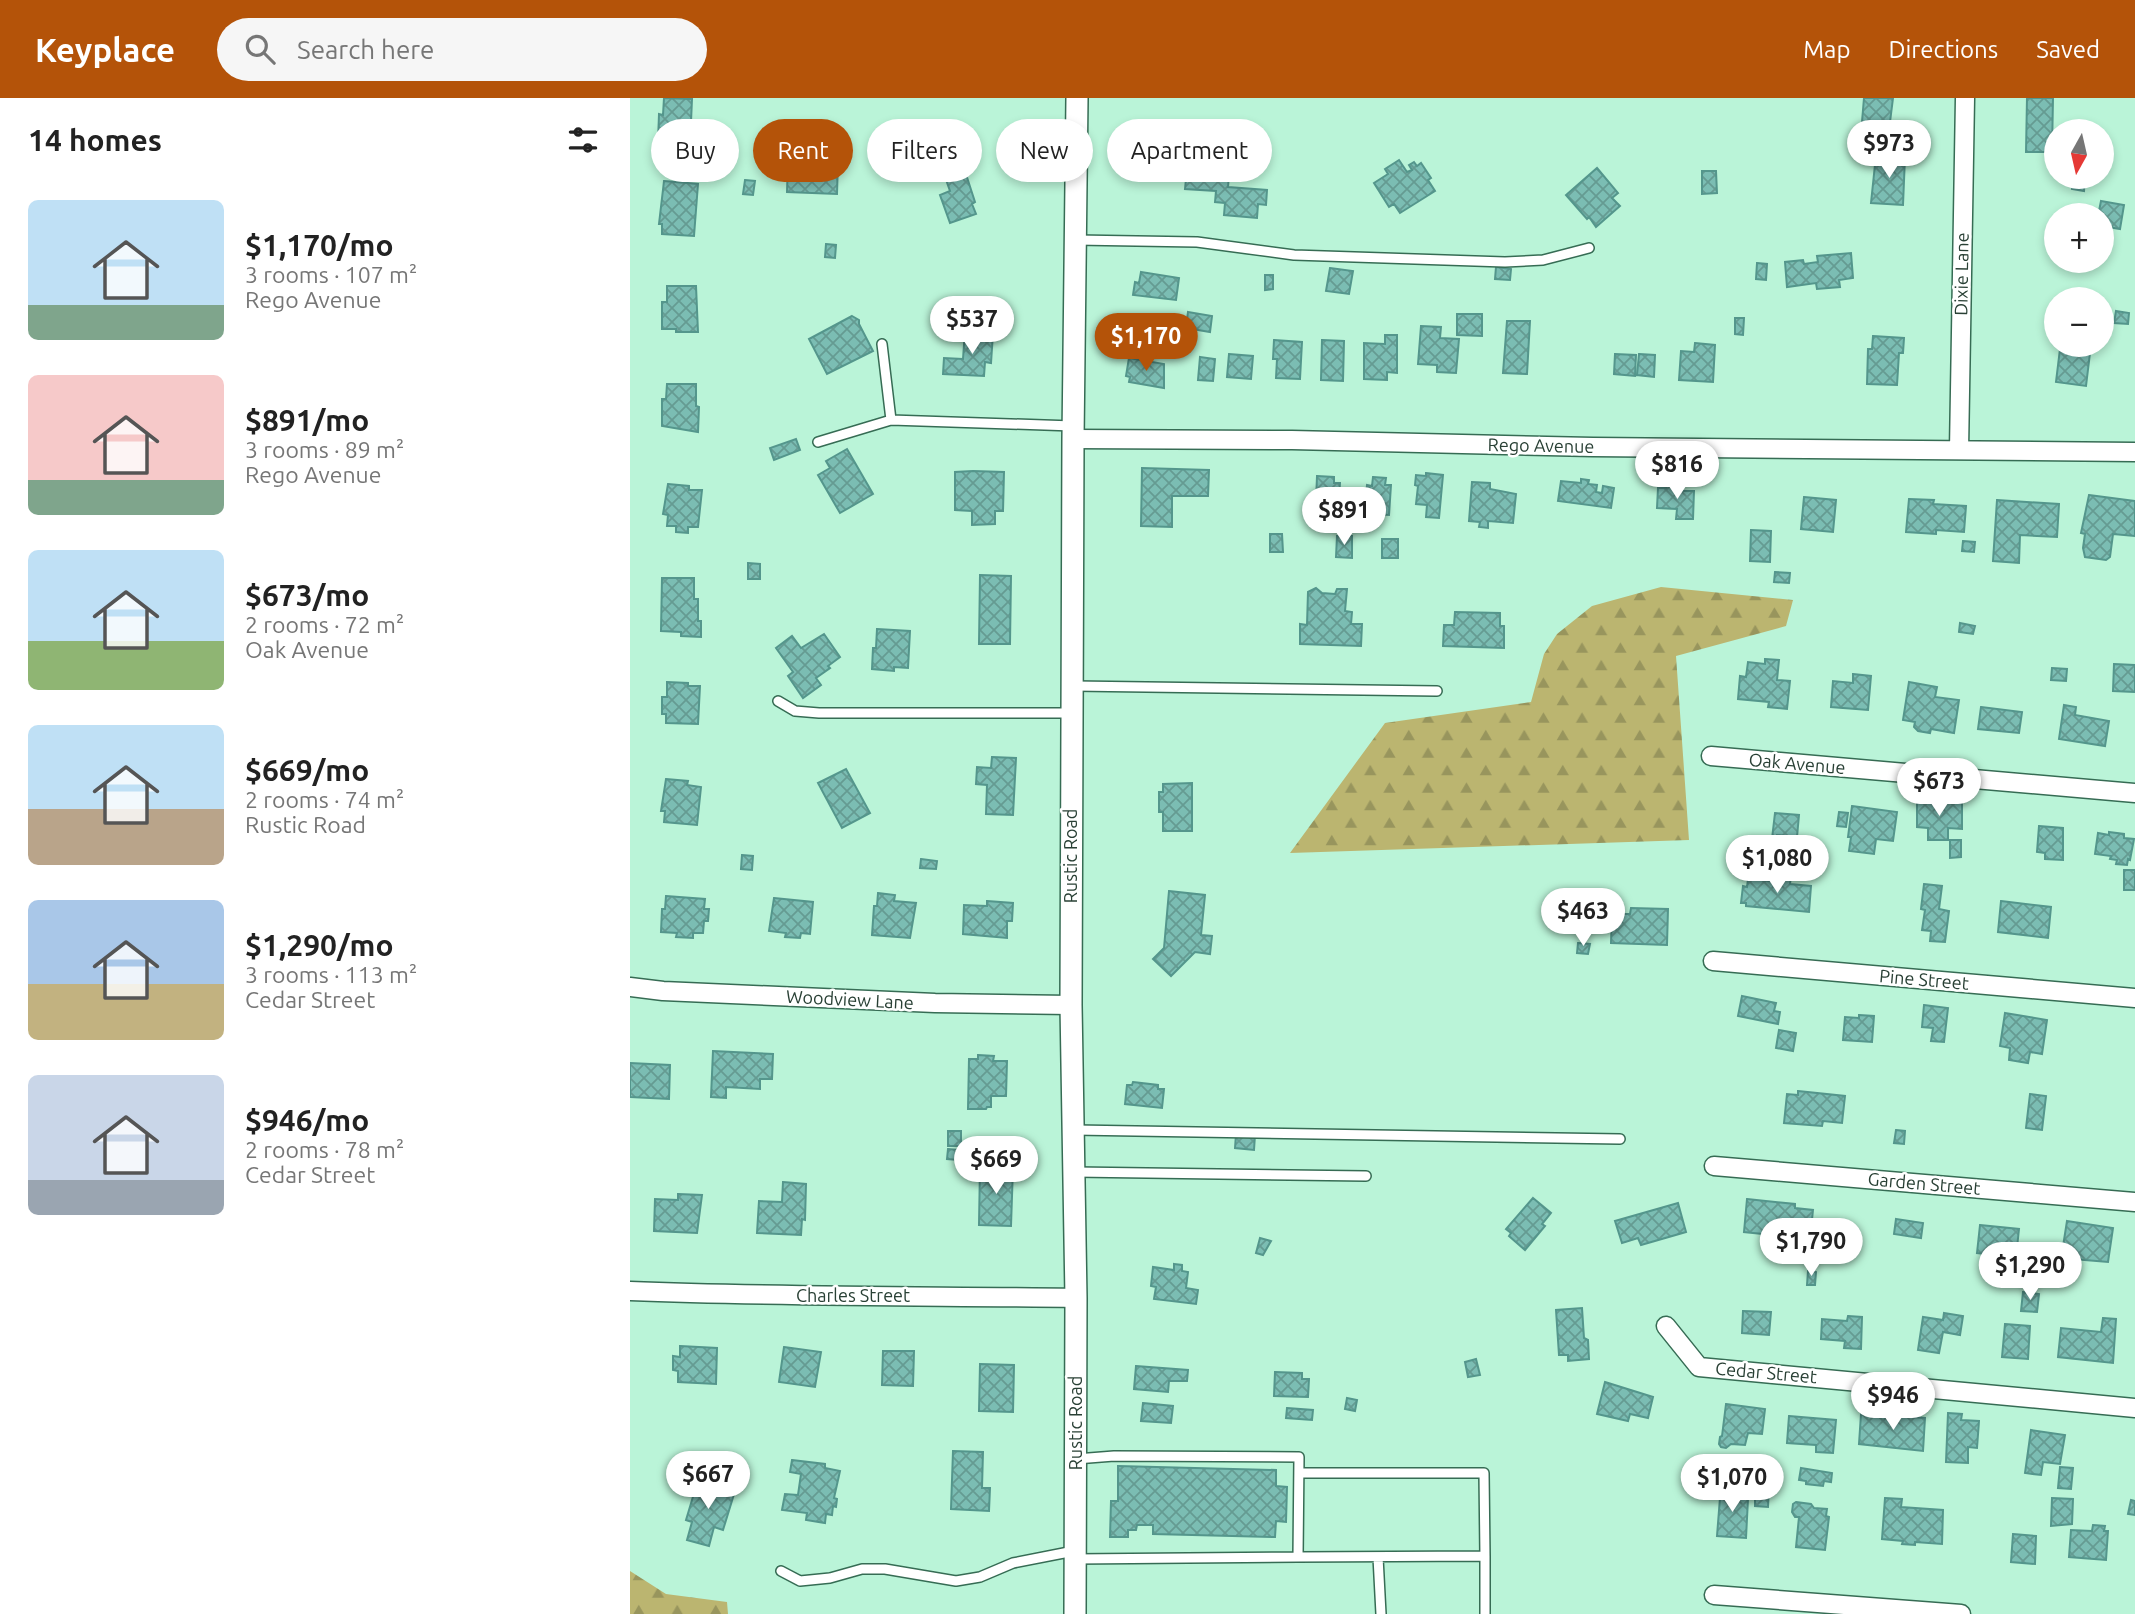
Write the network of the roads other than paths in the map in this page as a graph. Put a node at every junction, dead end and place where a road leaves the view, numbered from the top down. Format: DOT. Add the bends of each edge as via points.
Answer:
graph roads {
  1 [pos="1077,98"];
  2 [pos="1965,98"];
  3 [pos="1075,240"];
  4 [pos="1589,248"];
  5 [pos="882,344"];
  6 [pos="891,419"];
  7 [pos="1073,433"];
  8 [pos="818,442"];
  9 [pos="1959,450"];
  10 [pos="2135,452"];
  11 [pos="1072,686"];
  12 [pos="1437,691"];
  13 [pos="778,701"];
  14 [pos="1072,713"];
  15 [pos="1711,756"];
  16 [pos="2135,793"];
  17 [pos="1713,961"];
  18 [pos="630,986"];
  19 [pos="2135,998"];
  20 [pos="1071,1005"];
  21 [pos="1073,1130"];
  22 [pos="1620,1139"];
  23 [pos="1714,1166"];
  24 [pos="1074,1172"];
  25 [pos="1366,1176"];
  26 [pos="2135,1202"];
  27 [pos="630,1291"];
  28 [pos="1076,1298"];
  29 [pos="1666,1326"];
  30 [pos="2135,1408"];
  31 [pos="1076,1458"];
  32 [pos="1299,1473"];
  33 [pos="1076,1555"];
  34 [pos="1485,1556"];
  35 [pos="1378,1557"];
  36 [pos="1298,1558"];
  37 [pos="781,1572"];
  38 [pos="1714,1595"];
  39 [pos="1075,1614"];
  40 [pos="1381,1614"];
  41 [pos="1485,1614"];
  42 [pos="1961,1614"];
  1 -- 3 [label="street, Rustic Road"];
  2 -- 9 [label="street, Dixie Lane"];
  3 -- 4 [label="lane" via="1197,242 1294,255 1505,262 1543,260"];
  3 -- 7 [label="street, Rustic Road"];
  5 -- 6 [label="lane"];
  6 -- 7 [label="lane"];
  6 -- 8 [label="lane"];
  7 -- 9 [label="street, Rego Avenue" via="1593,447"];
  7 -- 11 [label="street, Rustic Road"];
  9 -- 10 [label="street, Rego Avenue"];
  11 -- 12 [label="lane"];
  11 -- 14 [label="street, Rustic Road"];
  13 -- 14 [label="lane" via="795,711 819,713"];
  14 -- 20 [label="street, Rustic Road"];
  15 -- 16 [label="street, Oak Avenue"];
  17 -- 19 [label="street, Pine Street"];
  18 -- 20 [label="street, Woodview Lane" via="935,1003"];
  20 -- 21 [label="street, Rustic Road"];
  21 -- 22 [label="lane"];
  21 -- 24 [label="street, Rustic Road"];
  23 -- 26 [label="street, Garden Street"];
  24 -- 25 [label="lane"];
  24 -- 28 [label="street, Rustic Road"];
  27 -- 28 [label="street, Charles Street" via="766,1297"];
  28 -- 31 [label="street, Rustic Road"];
  29 -- 30 [label="street, Cedar Street" via="1699,1367"];
  31 -- 32 [label="lane" via="1299,1457"];
  31 -- 33 [label="street, Rustic Road"];
  32 -- 34 [label="lane" via="1484,1473"];
  32 -- 36 [label="lane"];
  33 -- 36 [label="lane"];
  33 -- 37 [label="lane" via="1013,1563 956,1581 885,1569 800,1580"];
  33 -- 39 [label="street, Rustic Road"];
  34 -- 35 [label="lane"];
  34 -- 41 [label="lane"];
  35 -- 36 [label="lane"];
  35 -- 40 [label="lane"];
  38 -- 42 [label="street"];
}
